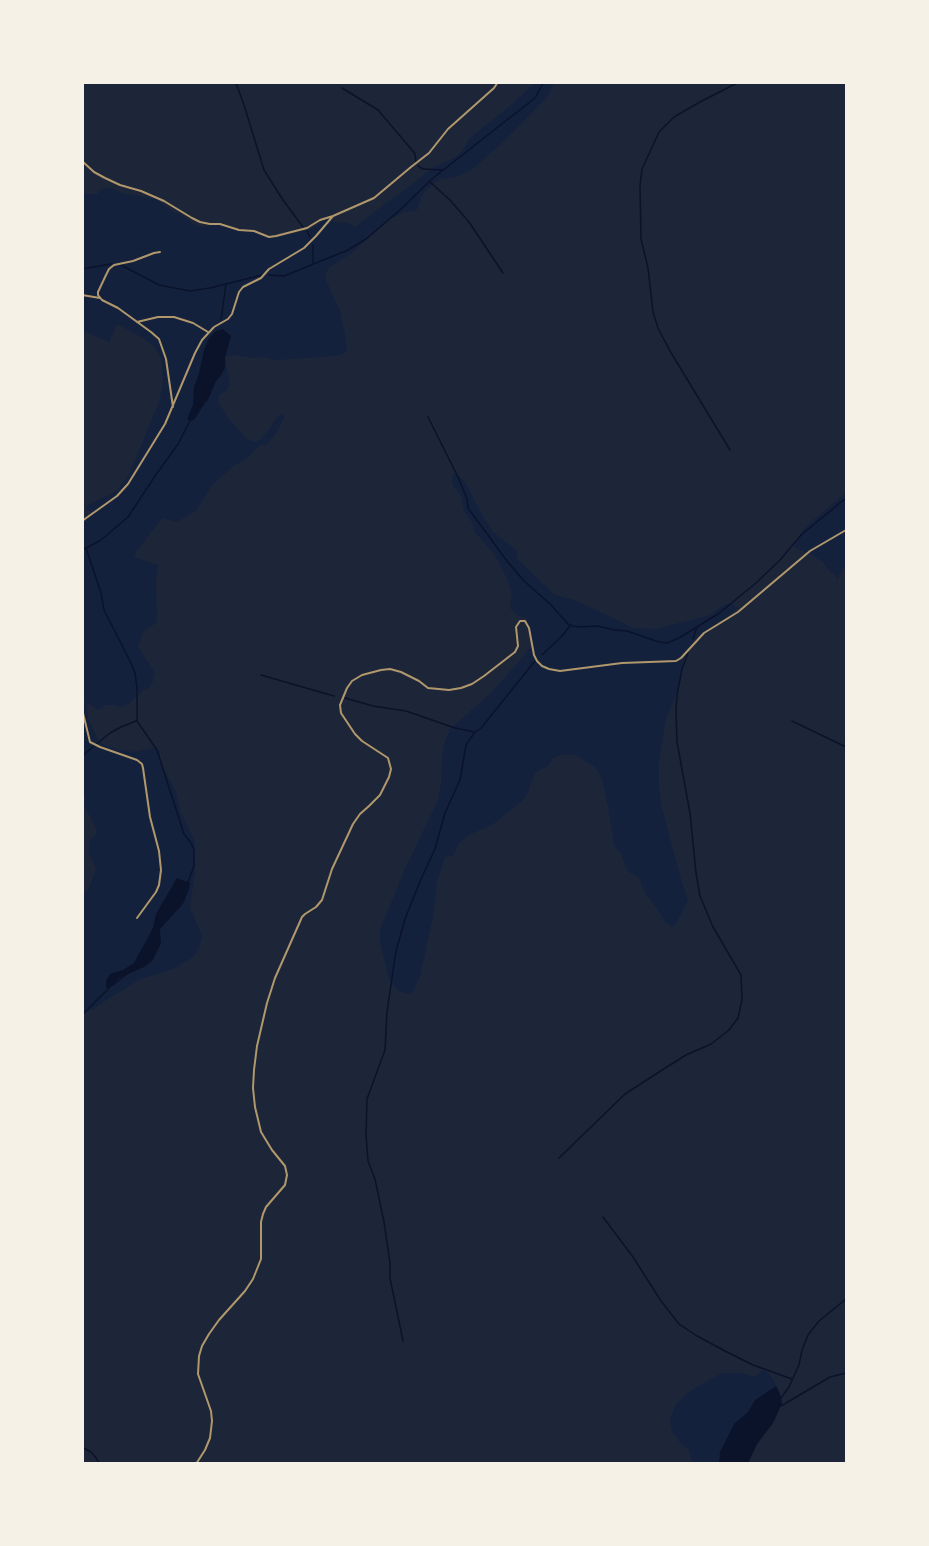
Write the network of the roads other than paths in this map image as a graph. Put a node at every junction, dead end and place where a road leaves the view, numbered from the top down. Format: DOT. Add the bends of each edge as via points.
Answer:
graph roads {
  1 [pos="498,82"];
  2 [pos="82,161"];
  3 [pos="333,216"];
  4 [pos="160,252"];
  5 [pos="82,295"];
  6 [pos="100,298"];
  7 [pos="137,322"];
  8 [pos="208,332"];
  9 [pos="173,407"];
  10 [pos="82,521"];
  11 [pos="846,530"];
  12 [pos="82,709"];
  13 [pos="137,918"];
  14 [pos="196,1464"];
  1 -- 3 [label="street" via="448,129 429,153 380,194"];
  2 -- 3 [label="street" via="105,178 164,201 200,222 272,237 302,230"];
  3 -- 8 [label="street" via="304,248 243,287 232,314"];
  4 -- 6 [label="street" via="114,265 98,292"];
  5 -- 6 [label="street"];
  6 -- 7 [label="street"];
  7 -- 8 [label="street" via="174,317"];
  7 -- 9 [label="street" via="159,339 163,348"];
  8 -- 9 [label="street"];
  9 -- 10 [label="street" via="124,489"];
  11 -- 14 [label="street" via="810,551 738,612 704,633 676,660 549,669 534,655 529,628 525,621 520,621 515,652 472,684 449,690 428,688 390,669 362,675 347,688 341,713 362,741 388,758 389,777 380,795 353,824 322,900 302,917 267,1003 254,1070 255,1107 261,1132 285,1166 286,1180 262,1214 261,1258 253,1279 202,1346 198,1374 212,1420 210,1438"];
  12 -- 13 [label="street" via="90,742 142,764 161,877 156,892"];
}
